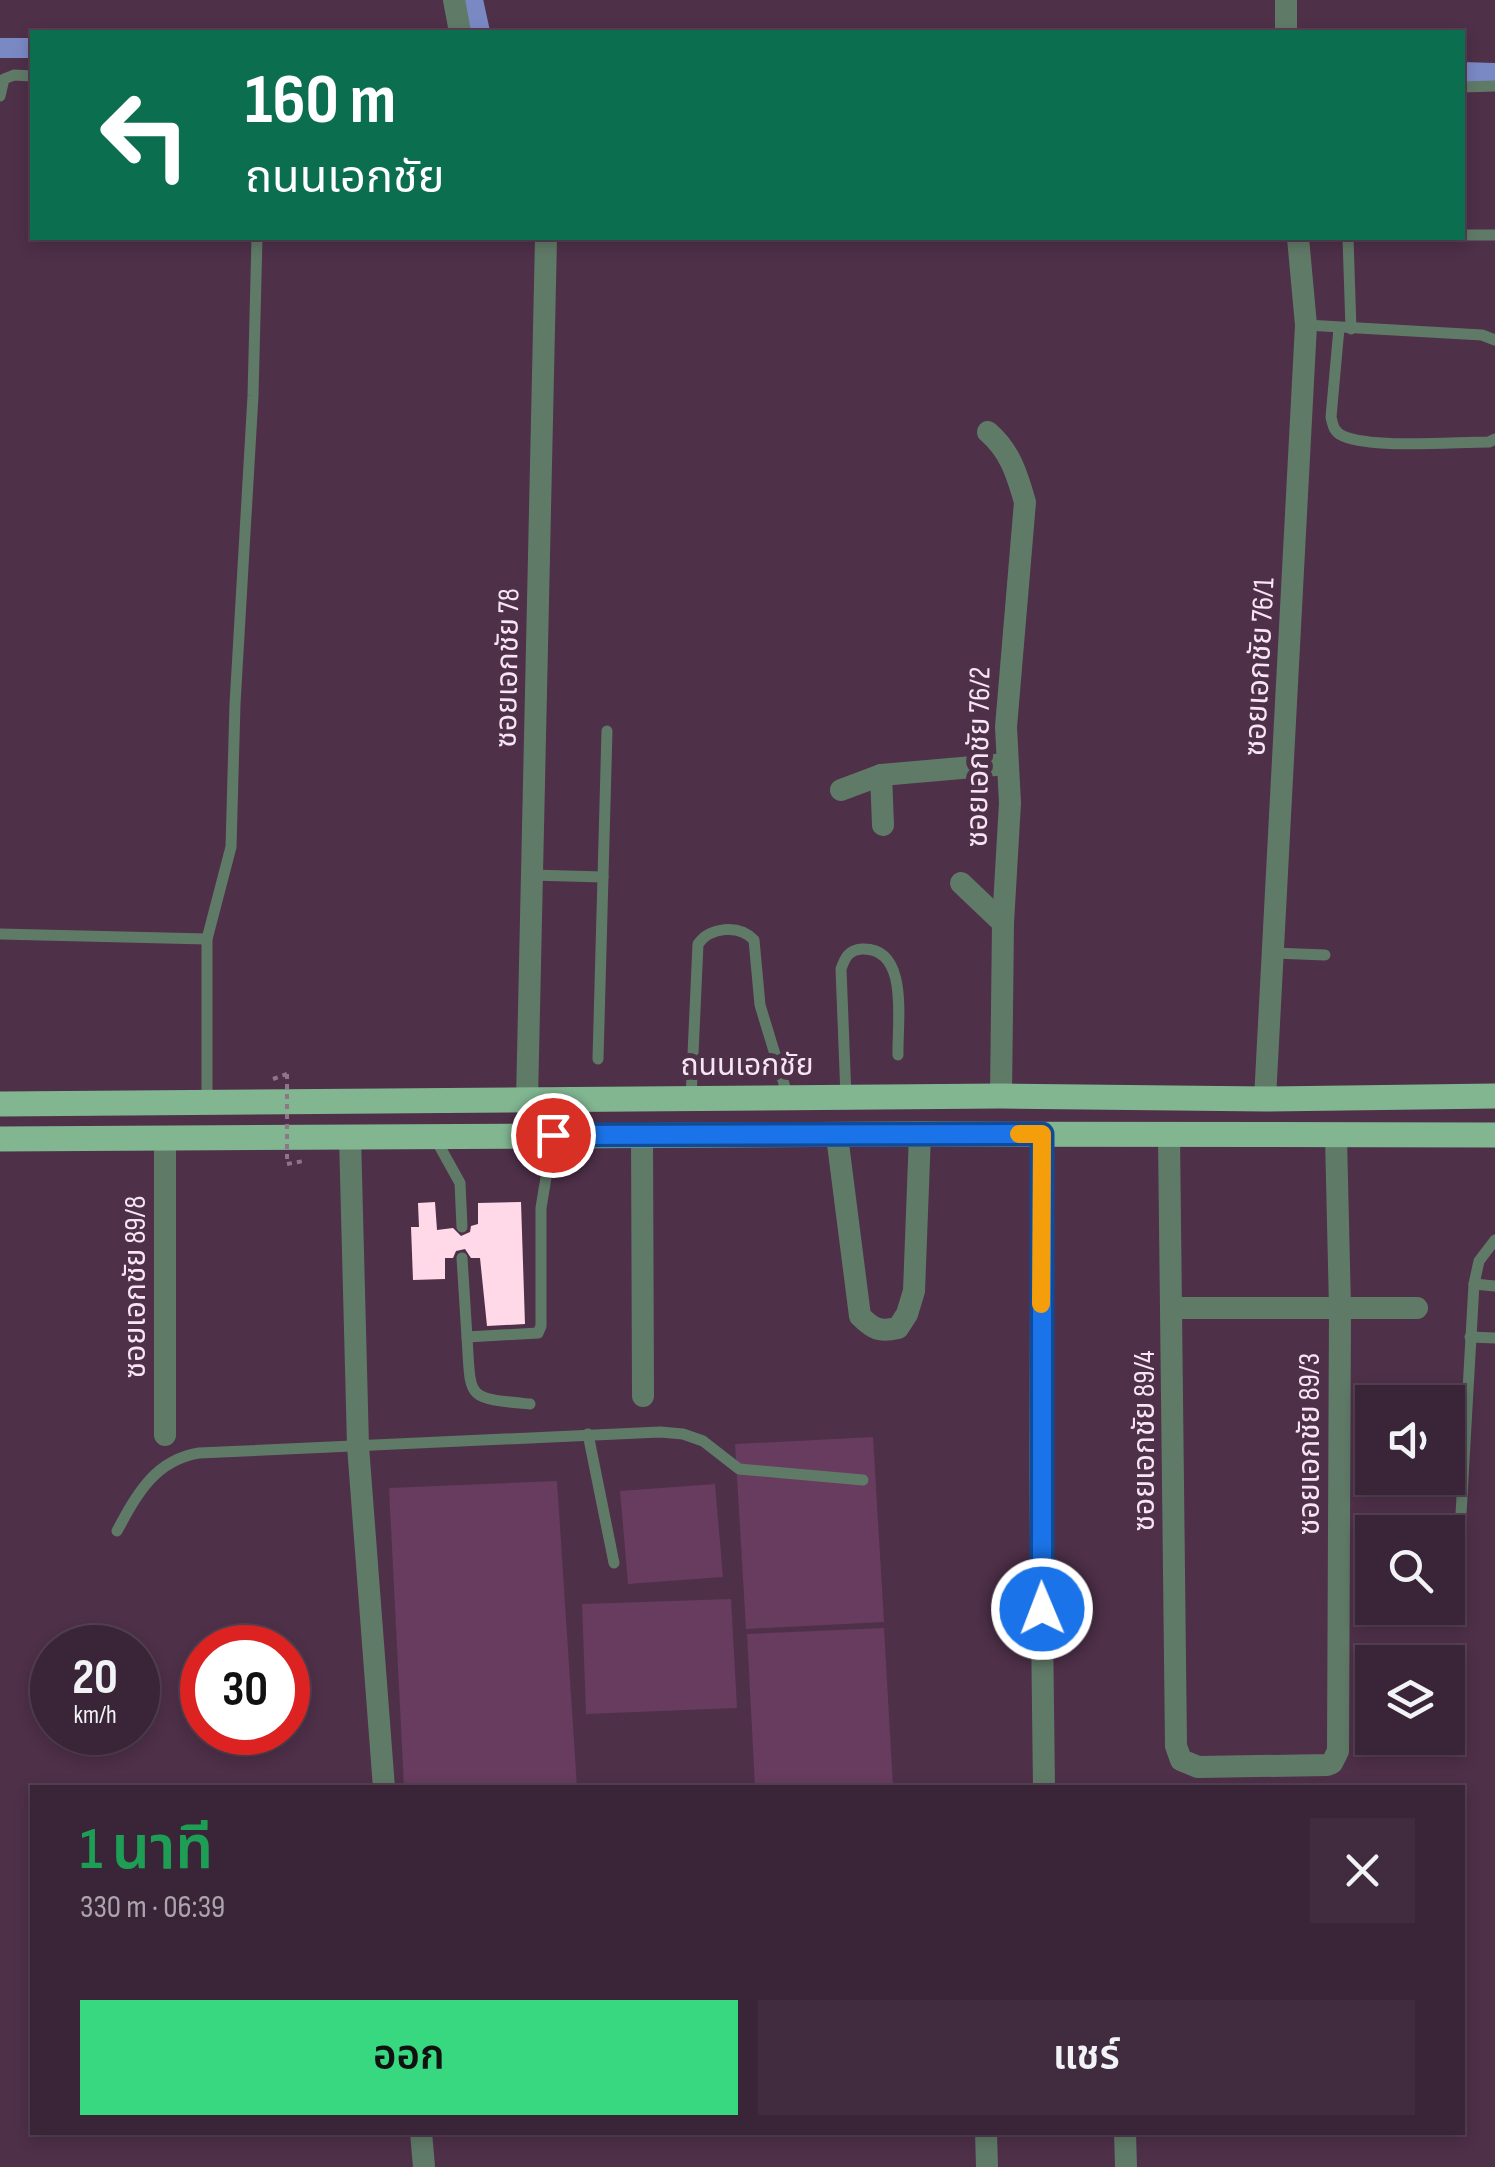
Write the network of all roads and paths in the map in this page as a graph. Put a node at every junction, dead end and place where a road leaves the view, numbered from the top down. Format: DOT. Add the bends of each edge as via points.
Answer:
graph roads {
  1 [pos="454,0"];
  2 [pos="1286,0"];
  3 [pos="460,29"];
  4 [pos="1286,30"];
  5 [pos="30,76"];
  6 [pos="1495,86"];
  7 [pos="1465,87"];
  8 [pos="0,96"];
  9 [pos="1465,235"];
  10 [pos="1495,236"];
  11 [pos="257,240"];
  12 [pos="546,240"];
  13 [pos="1298,240"];
  14 [pos="1348,240"];
  15 [pos="1306,326"];
  16 [pos="1345,328"];
  17 [pos="1495,340"];
  18 [pos="988,432"];
  19 [pos="1495,439"];
  20 [pos="607,731"];
  21 [pos="1006,764"];
  22 [pos="881,775"];
  23 [pos="841,790"];
  24 [pos="884,825"];
  25 [pos="532,875"];
  26 [pos="603,876"];
  27 [pos="961,883"];
  28 [pos="1003,923"];
  29 [pos="0,934"];
  30 [pos="207,938"];
  31 [pos="1274,953"];
  32 [pos="1325,955"];
  33 [pos="898,1055"];
  34 [pos="598,1059"];
  35 [pos="287,1074"];
  36 [pos="1001,1096"];
  37 [pos="1495,1096"];
  38 [pos="788,1097"];
  39 [pos="846,1097"];
  40 [pos="691,1098"];
  41 [pos="1265,1099"];
  42 [pos="526,1100"];
  43 [pos="159,1103"];
  44 [pos="210,1103"];
  45 [pos="0,1104"];
  46 [pos="920,1134"];
  47 [pos="1042,1134"];
  48 [pos="553,1135"];
  49 [pos="350,1136"];
  50 [pos="434,1136"];
  51 [pos="642,1136"];
  52 [pos="837,1136"];
  53 [pos="1170,1136"];
  54 [pos="1336,1136"];
  55 [pos="1495,1136"];
  56 [pos="165,1138"];
  57 [pos="219,1138"];
  58 [pos="0,1139"];
  59 [pos="287,1164"];
  60 [pos="462,1227"];
  61 [pos="1495,1240"];
  62 [pos="462,1258"];
  63 [pos="1474,1284"];
  64 [pos="1495,1286"];
  65 [pos="1173,1308"];
  66 [pos="1340,1308"];
  67 [pos="1417,1308"];
  68 [pos="466,1337"];
  69 [pos="1470,1337"];
  70 [pos="1495,1338"];
  71 [pos="643,1396"];
  72 [pos="530,1404"];
  73 [pos="588,1434"];
  74 [pos="166,1435"];
  75 [pos="358,1446"];
  76 [pos="863,1480"];
  77 [pos="1461,1514"];
  78 [pos="118,1531"];
  79 [pos="614,1563"];
  80 [pos="1176,1746"];
  81 [pos="384,1785"];
  82 [pos="1044,1785"];
  83 [pos="421,2135"];
  84 [pos="986,2135"];
  85 [pos="1125,2135"];
  86 [pos="424,2167"];
  87 [pos="988,2167"];
  88 [pos="1126,2167"];
  1 -- 3 [label="street"];
  2 -- 4 [label="street"];
  5 -- 8 [label="lane" via="4,80"];
  6 -- 7 [label="lane"];
  9 -- 10 [label="lane"];
  11 -- 30 [label="lane" via="230,847"];
  12 -- 25 [label="street, ซอยเอกชัย 78"];
  13 -- 15 [label="street, ซอยเอกชัย 76/1"];
  14 -- 16 [label="lane"];
  15 -- 16 [label="lane"];
  15 -- 31 [label="street, ซอยเอกชัย 76/1"];
  16 -- 17 [label="lane"];
  16 -- 19 [label="lane" via="1331,416 1341,435 1366,441"];
  18 -- 21 [label="street, ซอยเอกชัย 76/2" via="1003,445 1025,502"];
  20 -- 26 [label="lane"];
  21 -- 22 [label="street"];
  21 -- 28 [label="street, ซอยเอกชัย 76/2"];
  22 -- 23 [label="street"];
  22 -- 24 [label="street"];
  25 -- 26 [label="lane"];
  25 -- 42 [label="street, ซอยเอกชัย 78"];
  26 -- 34 [label="lane"];
  27 -- 28 [label="street"];
  28 -- 36 [label="street, ซอยเอกชัย 76/2"];
  29 -- 30 [label="lane"];
  30 -- 44 [label="lane"];
  31 -- 32 [label="lane"];
  31 -- 41 [label="street, ซอยเอกชัย 76/1"];
  33 -- 39 [label="lane" via="896,970 886,957 856,949 841,969"];
  35 -- 59 [label="path, bridge"];
  36 -- 39 [label="main road, ถนนเอกชัย"];
  36 -- 41 [label="main road, ถนนเอกชัย"];
  37 -- 41 [label="main road, ถนนเอกชัย"];
  38 -- 39 [label="main road, ถนนเอกชัย"];
  38 -- 40 [label="main road, ถนนเอกชัย"];
  38 -- 40 [label="lane" via="760,1005 754,940 723,930 698,944"];
  40 -- 42 [label="main road, ถนนเอกชัย"];
  42 -- 44 [label="main road, ถนนเอกชัย"];
  43 -- 44 [label="main road, ถนนเอกชัย"];
  43 -- 45 [label="main road, ถนนเอกชัย"];
  43 -- 56 [label="main road" via="170,1119"];
  44 -- 57 [label="main road" via="205,1122"];
  46 -- 47 [label="main road"];
  46 -- 52 [label="main road"];
  46 -- 52 [label="street" via="914,1290 898,1328 882,1332 860,1316"];
  47 -- 53 [label="main road"];
  47 -- 82 [label="street"];
  48 -- 50 [label="main road"];
  48 -- 51 [label="main road"];
  48 -- 68 [label="lane" via="541,1208 540,1329 534,1335"];
  49 -- 50 [label="main road"];
  49 -- 57 [label="main road"];
  49 -- 75 [label="street"];
  50 -- 60 [label="lane" via="460,1183"];
  51 -- 52 [label="main road"];
  51 -- 71 [label="street"];
  53 -- 54 [label="main road"];
  53 -- 65 [label="street, ซอยเอกชัย 89/4"];
  54 -- 55 [label="main road"];
  54 -- 66 [label="street, ซอยเอกชัย 89/3"];
  56 -- 57 [label="main road"];
  56 -- 58 [label="main road"];
  56 -- 74 [label="street, ซอยเอกชัย 89/8"];
  61 -- 63 [label="lane"];
  62 -- 68 [label="lane"];
  63 -- 64 [label="lane"];
  63 -- 69 [label="lane"];
  65 -- 66 [label="street"];
  65 -- 80 [label="street, ซอยเอกชัย 89/4"];
  66 -- 67 [label="street"];
  66 -- 80 [label="street, ซอยเอกชัย 89/3" via="1338,1751 1327,1765 1198,1766 1180,1760"];
  68 -- 72 [label="lane" via="470,1389 486,1400"];
  69 -- 70 [label="lane"];
  69 -- 77 [label="lane"];
  73 -- 75 [label="lane"];
  73 -- 76 [label="lane" via="683,1434 739,1469"];
  73 -- 79 [label="lane"];
  75 -- 78 [label="lane" via="180,1456 138,1492"];
  75 -- 81 [label="street"];
  83 -- 86 [label="street"];
  84 -- 87 [label="street"];
  85 -- 88 [label="street"];
}
